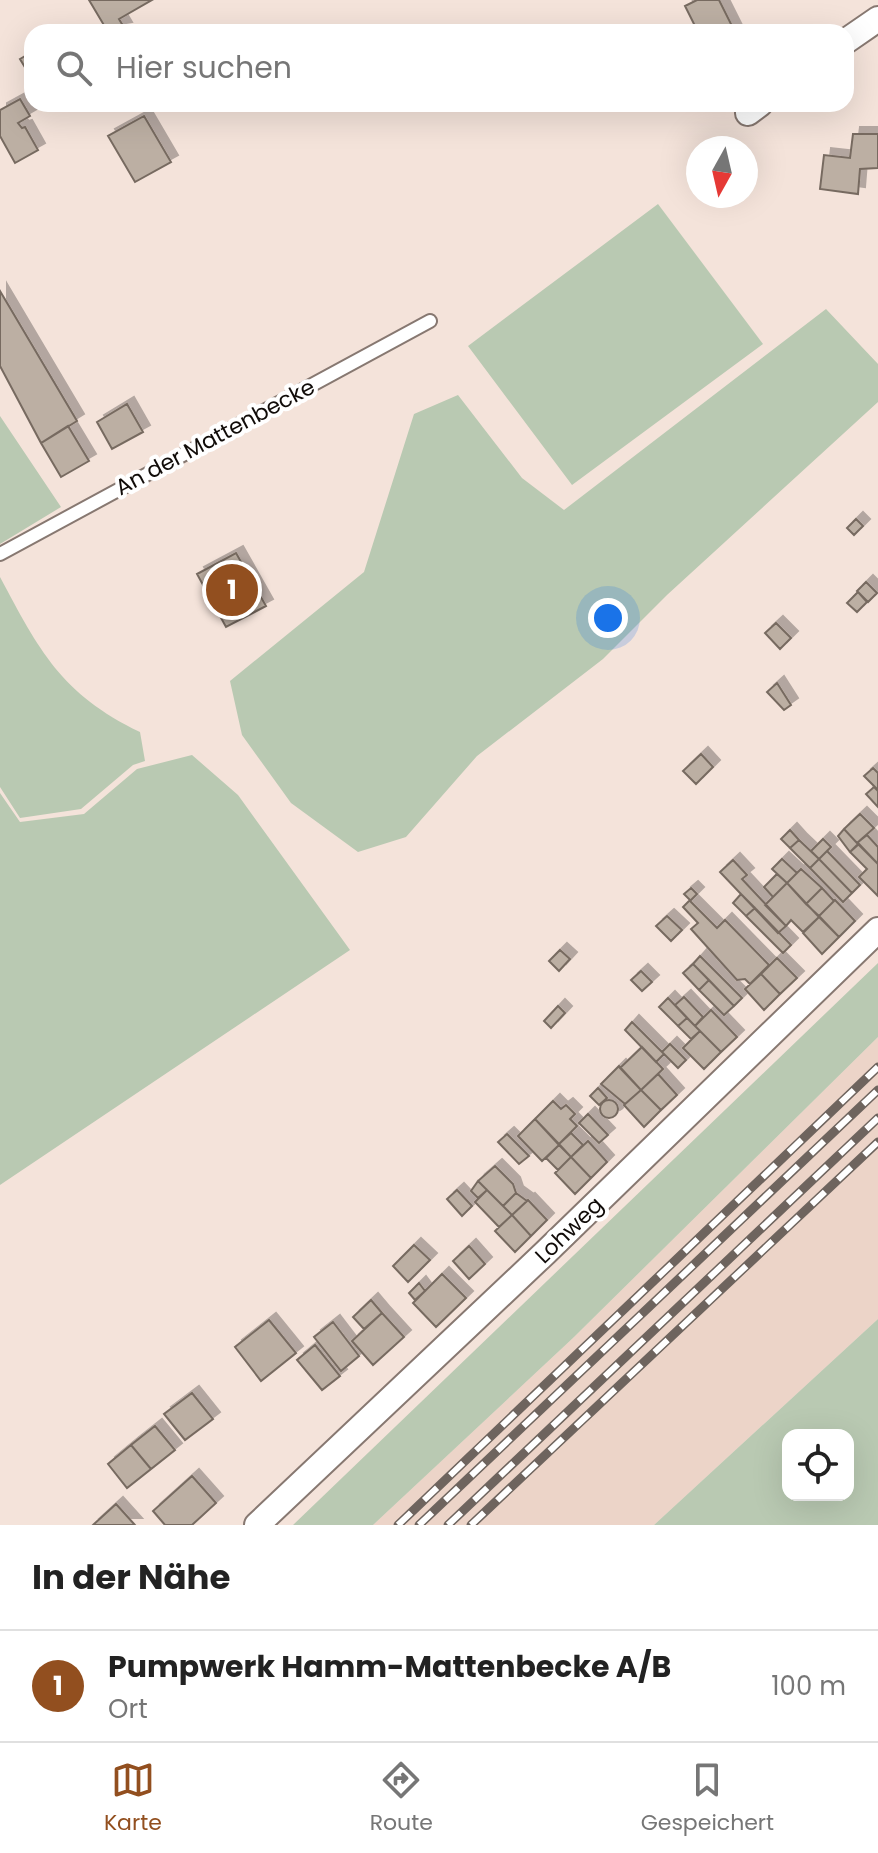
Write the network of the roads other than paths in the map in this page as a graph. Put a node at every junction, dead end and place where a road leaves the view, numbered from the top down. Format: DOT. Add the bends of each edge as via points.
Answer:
graph roads {
  1 [pos="878,19"];
  2 [pos="854,36"];
  3 [pos="430,321"];
  4 [pos="70,498"];
  5 [pos="78,511"];
  6 [pos="0,554"];
  7 [pos="878,930"];
  8 [pos="257,1525"];
  1 -- 2 [label="street"];
  3 -- 5 [label="lane, An der Mattenbecke"];
  4 -- 5 [label="lane"];
  5 -- 6 [label="lane, An der Mattenbecke"];
  7 -- 8 [label="street, Lohweg"];
}
